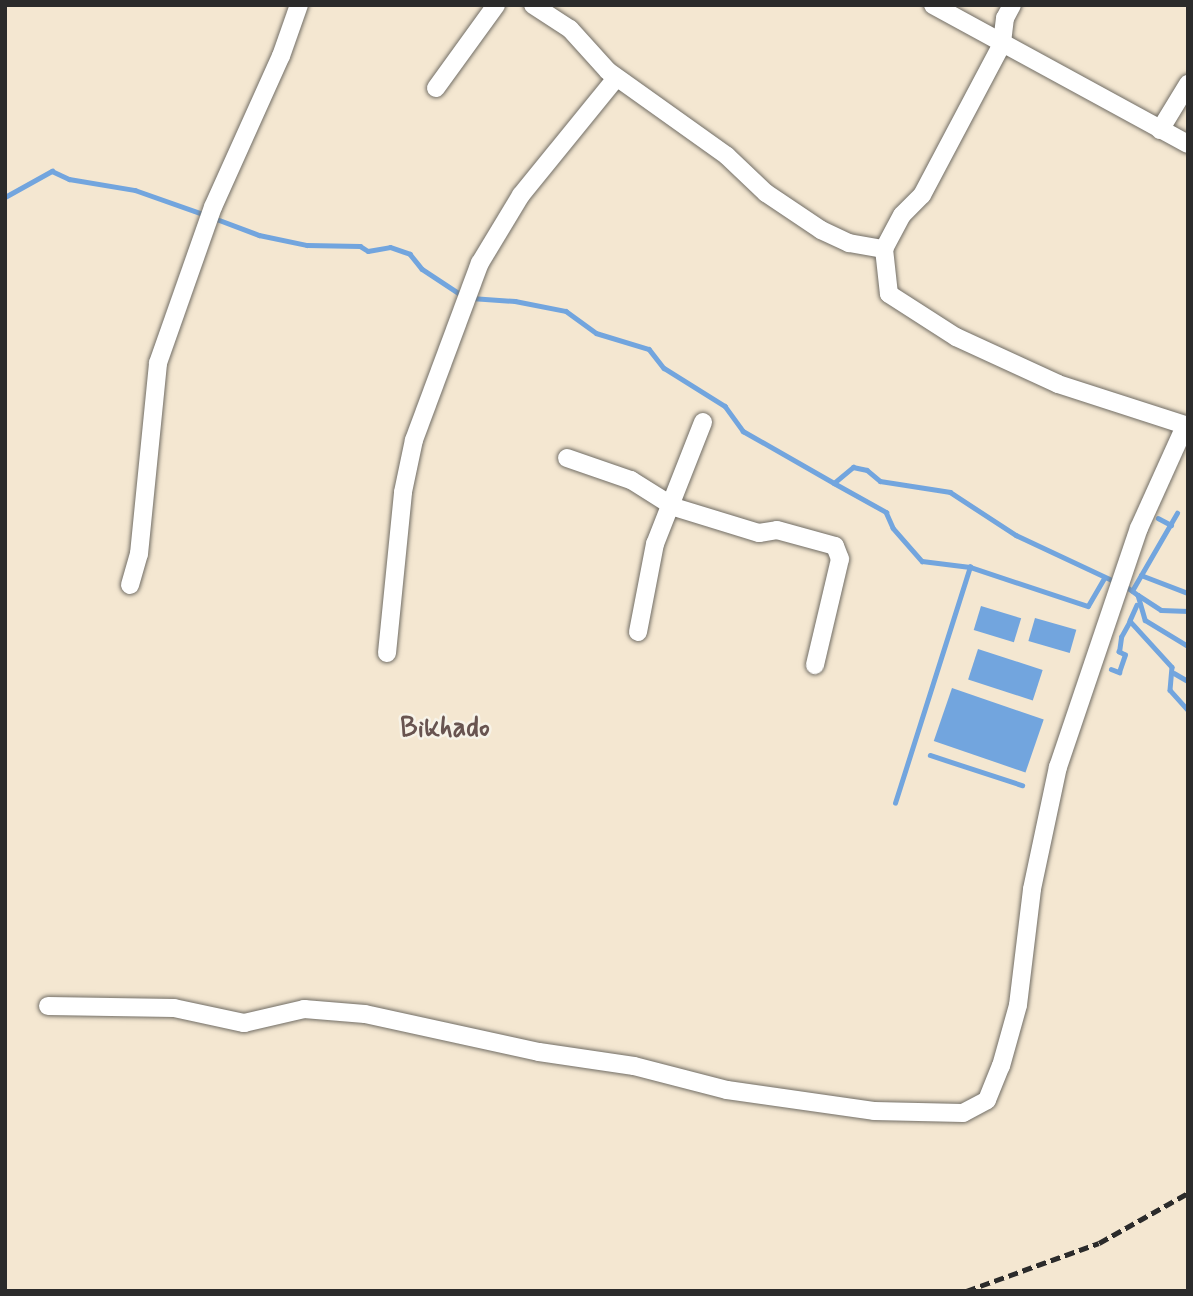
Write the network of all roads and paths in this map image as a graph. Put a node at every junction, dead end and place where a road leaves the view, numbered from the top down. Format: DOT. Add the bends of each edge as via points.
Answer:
graph roads {
  1 [pos="299,5"];
  2 [pos="496,5"];
  3 [pos="533,5"];
  4 [pos="933,5"];
  5 [pos="1012,5"];
  6 [pos="1002,44"];
  7 [pos="617,78"];
  8 [pos="1188,84"];
  9 [pos="436,89"];
  10 [pos="1160,130"];
  11 [pos="1188,144"];
  12 [pos="884,249"];
  13 [pos="703,422"];
  14 [pos="1187,426"];
  15 [pos="567,458"];
  16 [pos="674,507"];
  17 [pos="130,585"];
  18 [pos="638,632"];
  19 [pos="387,653"];
  20 [pos="815,665"];
  21 [pos="48,1006"];
  1 -- 17 [label="street" via="213,208 158,363 139,554"];
  2 -- 9 [label="street"];
  3 -- 7 [label="street" via="570,29"];
  4 -- 6 [label="street"];
  5 -- 6 [label="street" via="1005,18"];
  6 -- 10 [label="street"];
  6 -- 12 [label="street" via="922,195 902,215"];
  7 -- 12 [label="street" via="821,230 849,243"];
  7 -- 19 [label="street" via="521,195 480,263 414,440 398,531"];
  8 -- 10 [label="street"];
  10 -- 11 [label="street"];
  12 -- 14 [label="street" via="889,294 956,337 1058,384"];
  13 -- 16 [label="street"];
  14 -- 21 [label="street" via="1139,528 1058,767 1032,889 1018,1005 1001,1066 987,1100 963,1114 874,1111 727,1090 634,1066 538,1052 365,1014 304,1009 244,1023 174,1008"];
  15 -- 16 [label="street" via="631,480"];
  16 -- 18 [label="street" via="655,544"];
  16 -- 20 [label="street" via="759,533 777,530 835,547 840,559"];
}
